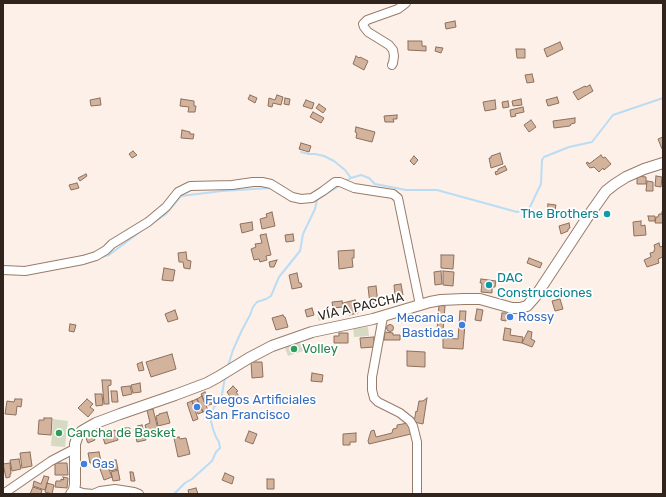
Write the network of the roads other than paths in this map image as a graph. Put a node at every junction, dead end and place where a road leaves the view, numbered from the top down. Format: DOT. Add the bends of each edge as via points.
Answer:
graph roads {
  1 [pos="406,3"];
  2 [pos="392,65"];
  3 [pos="663,163"];
  4 [pos="3,270"];
  5 [pos="420,305"];
  6 [pos="383,317"];
  7 [pos="74,449"];
  8 [pos="72,492"];
  9 [pos="3,494"];
  10 [pos="139,494"];
  11 [pos="417,494"];
  1 -- 2 [label="street" via="363,24 368,32 393,50"];
  3 -- 5 [label="main road, VÍA A PACCHA" via="626,177 606,192 527,306 512,308 480,299 441,300"];
  4 -- 5 [label="street" via="25,271 96,256 148,222 166,207 178,192 190,186 262,182 301,200 312,198 335,182 340,182 354,188 393,194 398,198"];
  5 -- 6 [label="main road, VÍA A PACCHA"];
  6 -- 7 [label="main road, VÍA A PACCHA" via="312,332 279,343 207,383 96,423 78,435"];
  6 -- 11 [label="street" via="372,390 378,402 410,421 417,442"];
  7 -- 8 [label="main road, VÍA A PACCHA" via="75,484"];
  7 -- 9 [label="street" via="51,461"];
  8 -- 10 [label="street" via="93,494 115,489"];
}
